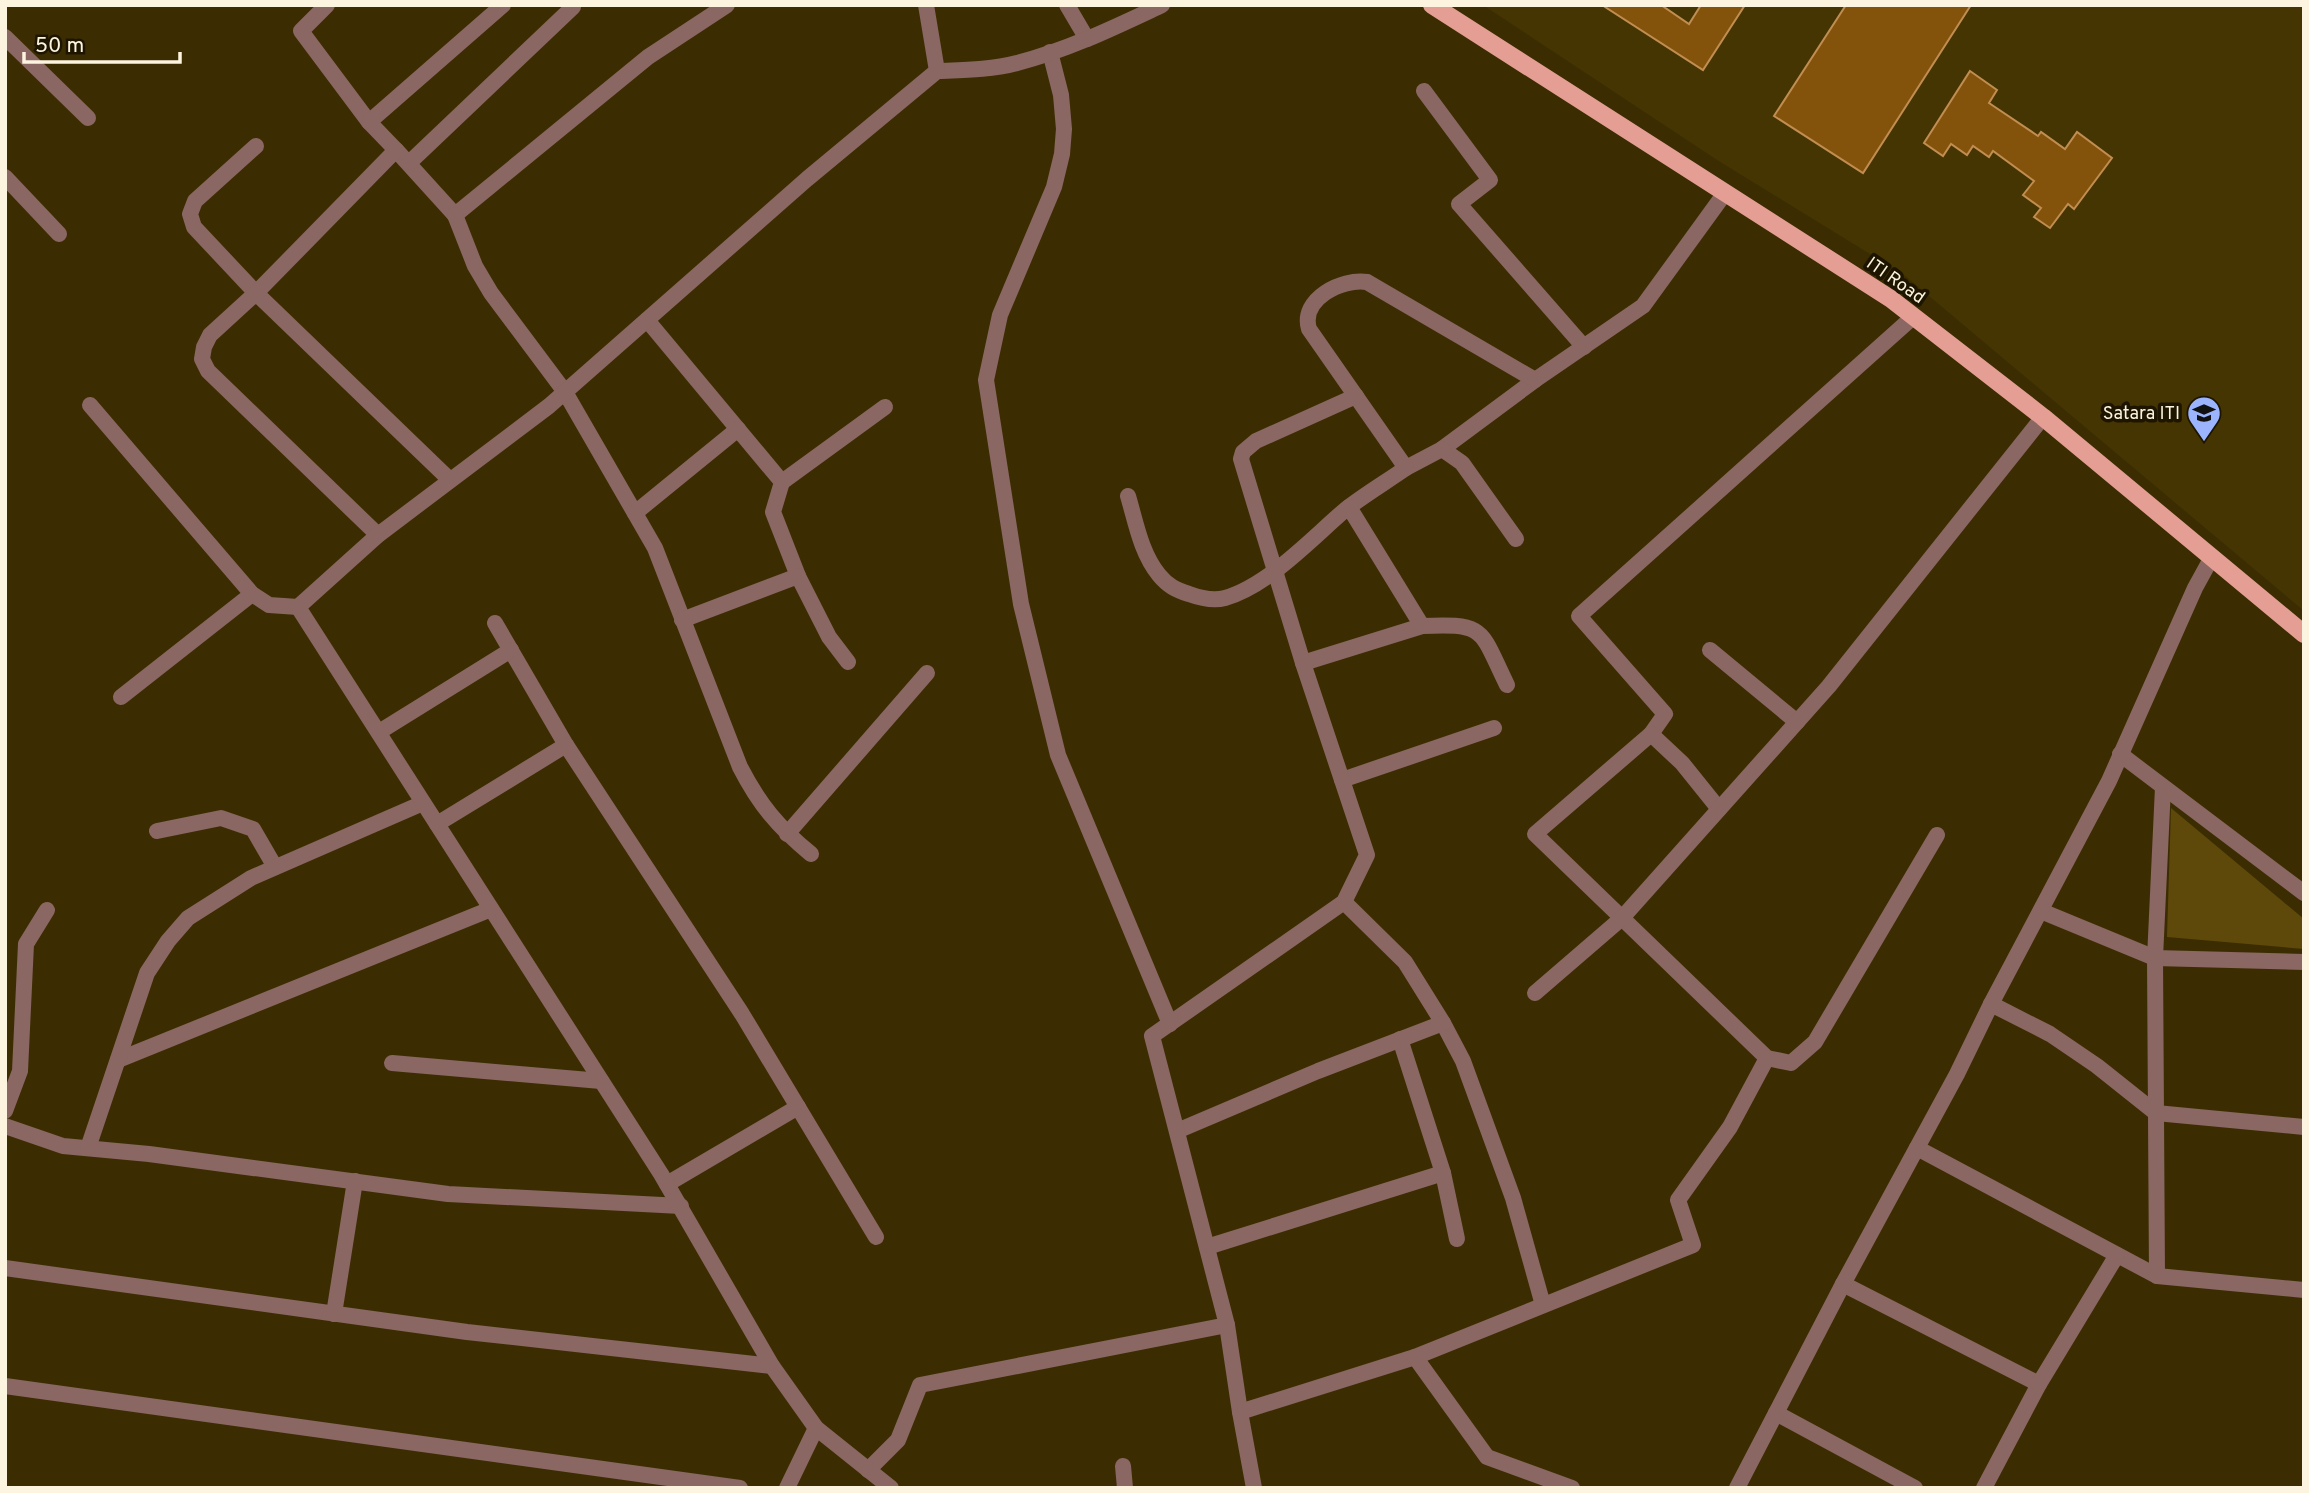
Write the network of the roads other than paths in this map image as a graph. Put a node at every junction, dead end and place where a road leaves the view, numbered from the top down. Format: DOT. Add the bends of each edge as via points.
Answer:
graph roads {
  1 [pos="327,5"];
  2 [pos="503,5"];
  3 [pos="727,5"];
  4 [pos="926,5"];
  5 [pos="1067,5"];
  6 [pos="1161,5"];
  7 [pos="1432,5"];
  8 [pos="573,7"];
  9 [pos="5,37"];
  10 [pos="1087,39"];
  11 [pos="1049,52"];
  12 [pos="937,71"];
  13 [pos="1424,91"];
  14 [pos="88,118"];
  15 [pos="369,122"];
  16 [pos="256,146"];
  17 [pos="396,149"];
  18 [pos="409,163"];
  19 [pos="5,177"];
  20 [pos="1725,193"];
  21 [pos="455,215"];
  22 [pos="59,233"];
  23 [pos="256,293"];
  24 [pos="1913,317"];
  25 [pos="647,320"];
  26 [pos="1584,347"];
  27 [pos="1535,380"];
  28 [pos="565,392"];
  29 [pos="1356,396"];
  30 [pos="90,405"];
  31 [pos="886,407"];
  32 [pos="2043,417"];
  33 [pos="738,429"];
  34 [pos="1442,449"];
  35 [pos="1406,468"];
  36 [pos="450,481"];
  37 [pos="782,482"];
  38 [pos="1128,496"];
  39 [pos="1349,507"];
  40 [pos="635,513"];
  41 [pos="378,535"];
  42 [pos="1516,539"];
  43 [pos="2212,557"];
  44 [pos="1274,571"];
  45 [pos="799,576"];
  46 [pos="252,594"];
  47 [pos="298,607"];
  48 [pos="682,620"];
  49 [pos="495,623"];
  50 [pos="1422,626"];
  51 [pos="2304,634"];
  52 [pos="511,650"];
  53 [pos="1710,650"];
  54 [pos="848,662"];
  55 [pos="1303,663"];
  56 [pos="927,673"];
  57 [pos="1507,685"];
  58 [pos="121,697"];
  59 [pos="1797,722"];
  60 [pos="1494,728"];
  61 [pos="379,732"];
  62 [pos="1651,734"];
  63 [pos="566,745"];
  64 [pos="2120,754"];
  65 [pos="1342,780"];
  66 [pos="2164,786"];
  67 [pos="423,803"];
  68 [pos="1719,809"];
  69 [pos="437,824"];
  70 [pos="156,831"];
  71 [pos="787,834"];
  72 [pos="1937,835"];
  73 [pos="811,854"];
  74 [pos="275,867"];
  75 [pos="2304,893"];
  76 [pos="1344,902"];
  77 [pos="491,909"];
  78 [pos="47,910"];
  79 [pos="2040,911"];
  80 [pos="1622,918"];
  81 [pos="2155,958"];
  82 [pos="2304,962"];
  83 [pos="1535,993"];
  84 [pos="1991,1004"];
  85 [pos="1443,1023"];
  86 [pos="1170,1024"];
  87 [pos="1400,1039"];
  88 [pos="1767,1058"];
  89 [pos="118,1060"];
  90 [pos="392,1063"];
  91 [pos="601,1081"];
  92 [pos="798,1107"];
  93 [pos="5,1111"];
  94 [pos="2156,1113"];
  95 [pos="5,1126"];
  96 [pos="2304,1127"];
  97 [pos="1177,1131"];
  98 [pos="88,1148"];
  99 [pos="1917,1149"];
  100 [pos="1443,1173"];
  101 [pos="355,1181"];
  102 [pos="667,1185"];
  103 [pos="681,1206"];
  104 [pos="876,1237"];
  105 [pos="1457,1239"];
  106 [pos="1207,1247"];
  107 [pos="2117,1255"];
  108 [pos="5,1268"];
  109 [pos="2157,1276"];
  110 [pos="1843,1283"];
  111 [pos="2304,1290"];
  112 [pos="1543,1305"];
  113 [pos="334,1314"];
  114 [pos="1227,1325"];
  115 [pos="1415,1357"];
  116 [pos="772,1366"];
  117 [pos="2039,1384"];
  118 [pos="5,1386"];
  119 [pos="1241,1412"];
  120 [pos="1776,1413"];
  121 [pos="816,1428"];
  122 [pos="1123,1466"];
  123 [pos="868,1470"];
  124 [pos="1888,1482"];
  125 [pos="740,1488"];
  126 [pos="787,1488"];
  127 [pos="891,1488"];
  128 [pos="1125,1488"];
  129 [pos="1254,1488"];
  130 [pos="1572,1488"];
  131 [pos="1737,1488"];
  132 [pos="1915,1488"];
  133 [pos="1984,1488"];
  1 -- 15 [label="street" via="300,31"];
  2 -- 15 [label="street"];
  3 -- 21 [label="street" via="648,57"];
  4 -- 12 [label="street"];
  5 -- 10 [label="street"];
  6 -- 10 [label="street"];
  7 -- 20 [label="main road, ITI Road"];
  8 -- 18 [label="street"];
  9 -- 14 [label="street"];
  10 -- 11 [label="street"];
  11 -- 12 [label="street" via="1002,66"];
  11 -- 86 [label="street" via="1061,95 1062,154 1054,187 1000,316 986,380 1021,604 1058,755"];
  12 -- 25 [label="street"];
  13 -- 26 [label="street" via="1490,180 1459,204"];
  15 -- 17 [label="street"];
  16 -- 23 [label="street" via="195,201 190,214 194,227"];
  17 -- 18 [label="street"];
  17 -- 23 [label="street"];
  18 -- 21 [label="street"];
  19 -- 22 [label="street"];
  20 -- 24 [label="main road, ITI Road"];
  20 -- 26 [label="street" via="1643,306"];
  21 -- 28 [label="street" via="491,293"];
  23 -- 36 [label="street"];
  23 -- 41 [label="street" via="210,335 202,359 208,371"];
  24 -- 32 [label="main road, ITI Road"];
  24 -- 62 [label="street" via="1579,616 1665,714"];
  25 -- 28 [label="street"];
  25 -- 33 [label="street"];
  26 -- 27 [label="street"];
  27 -- 29 [label="street" via="1367,282 1356,280 1313,303 1306,321"];
  27 -- 34 [label="street"];
  28 -- 36 [label="street"];
  28 -- 40 [label="street"];
  29 -- 35 [label="street"];
  29 -- 44 [label="street" via="1256,441 1243,452 1241,459"];
  30 -- 46 [label="street"];
  31 -- 37 [label="street"];
  32 -- 43 [label="main road, ITI Road"];
  32 -- 59 [label="street"];
  33 -- 37 [label="street"];
  33 -- 40 [label="street"];
  34 -- 35 [label="street"];
  34 -- 42 [label="street" via="1462,463"];
  35 -- 39 [label="street"];
  36 -- 41 [label="street"];
  37 -- 45 [label="street" via="773,512"];
  38 -- 44 [label="street" via="1145,553 1172,589 1214,600 1248,588"];
  39 -- 44 [label="street"];
  39 -- 50 [label="street"];
  40 -- 48 [label="street" via="655,548"];
  41 -- 47 [label="street"];
  43 -- 51 [label="main road, ITI Road"];
  43 -- 64 [label="street"];
  44 -- 55 [label="street"];
  45 -- 48 [label="street"];
  45 -- 54 [label="street" via="829,637"];
  46 -- 47 [label="street" via="269,605"];
  46 -- 58 [label="street"];
  47 -- 61 [label="street"];
  48 -- 71 [label="street" via="740,767 764,809"];
  49 -- 52 [label="street"];
  50 -- 55 [label="street"];
  50 -- 57 [label="street" via="1458,624 1477,631"];
  52 -- 61 [label="street"];
  52 -- 63 [label="street"];
  53 -- 59 [label="street"];
  55 -- 65 [label="street"];
  56 -- 71 [label="street"];
  59 -- 68 [label="street"];
  60 -- 65 [label="street"];
  61 -- 67 [label="street"];
  62 -- 68 [label="street"];
  62 -- 80 [label="street" via="1535,834"];
  63 -- 69 [label="street"];
  63 -- 92 [label="street"];
  64 -- 66 [label="street"];
  64 -- 79 [label="street"];
  65 -- 76 [label="street" via="1367,855"];
  66 -- 75 [label="street"];
  66 -- 81 [label="street"];
  67 -- 69 [label="street"];
  67 -- 74 [label="street"];
  68 -- 80 [label="street"];
  69 -- 77 [label="street"];
  70 -- 74 [label="street" via="221,818 253,829"];
  71 -- 73 [label="street"];
  72 -- 88 [label="street" via="1815,1042 1791,1063"];
  74 -- 89 [label="street" via="188,918 168,941 147,973"];
  76 -- 85 [label="street" via="1405,962"];
  76 -- 86 [label="street"];
  77 -- 89 [label="street"];
  77 -- 91 [label="street"];
  78 -- 93 [label="street" via="26,944 20,1071"];
  79 -- 81 [label="street"];
  79 -- 84 [label="street"];
  80 -- 83 [label="street"];
  80 -- 88 [label="street"];
  81 -- 82 [label="street"];
  81 -- 94 [label="street"];
  84 -- 94 [label="street" via="2050,1034"];
  84 -- 99 [label="street"];
  85 -- 87 [label="street"];
  85 -- 112 [label="street" via="1463,1061 1513,1198"];
  86 -- 97 [label="street" via="1152,1036"];
  87 -- 97 [label="street"];
  87 -- 100 [label="street"];
  88 -- 112 [label="street" via="1730,1127 1678,1200 1693,1245"];
  89 -- 98 [label="street"];
  90 -- 91 [label="street"];
  91 -- 102 [label="street"];
  92 -- 102 [label="street"];
  92 -- 104 [label="street"];
  94 -- 96 [label="street"];
  94 -- 109 [label="street"];
  95 -- 98 [label="street" via="63,1146"];
  97 -- 106 [label="street"];
  98 -- 101 [label="street"];
  99 -- 107 [label="street"];
  99 -- 110 [label="street"];
  100 -- 105 [label="street"];
  100 -- 106 [label="street"];
  101 -- 103 [label="street" via="448,1194"];
  101 -- 113 [label="street"];
  102 -- 103 [label="street"];
  103 -- 116 [label="street"];
  106 -- 114 [label="street"];
  107 -- 109 [label="street"];
  107 -- 117 [label="street"];
  108 -- 113 [label="street"];
  109 -- 111 [label="street"];
  110 -- 117 [label="street"];
  110 -- 120 [label="street"];
  112 -- 115 [label="street"];
  113 -- 116 [label="street"];
  114 -- 119 [label="street"];
  114 -- 123 [label="street" via="920,1385 898,1440"];
  115 -- 119 [label="street"];
  115 -- 130 [label="street" via="1487,1457"];
  116 -- 121 [label="street"];
  117 -- 133 [label="street"];
  118 -- 125 [label="street"];
  119 -- 129 [label="street"];
  120 -- 124 [label="street"];
  120 -- 131 [label="street"];
  121 -- 123 [label="street"];
  121 -- 126 [label="street"];
  122 -- 128 [label="street"];
  123 -- 127 [label="street"];
  124 -- 132 [label="street"];
}
